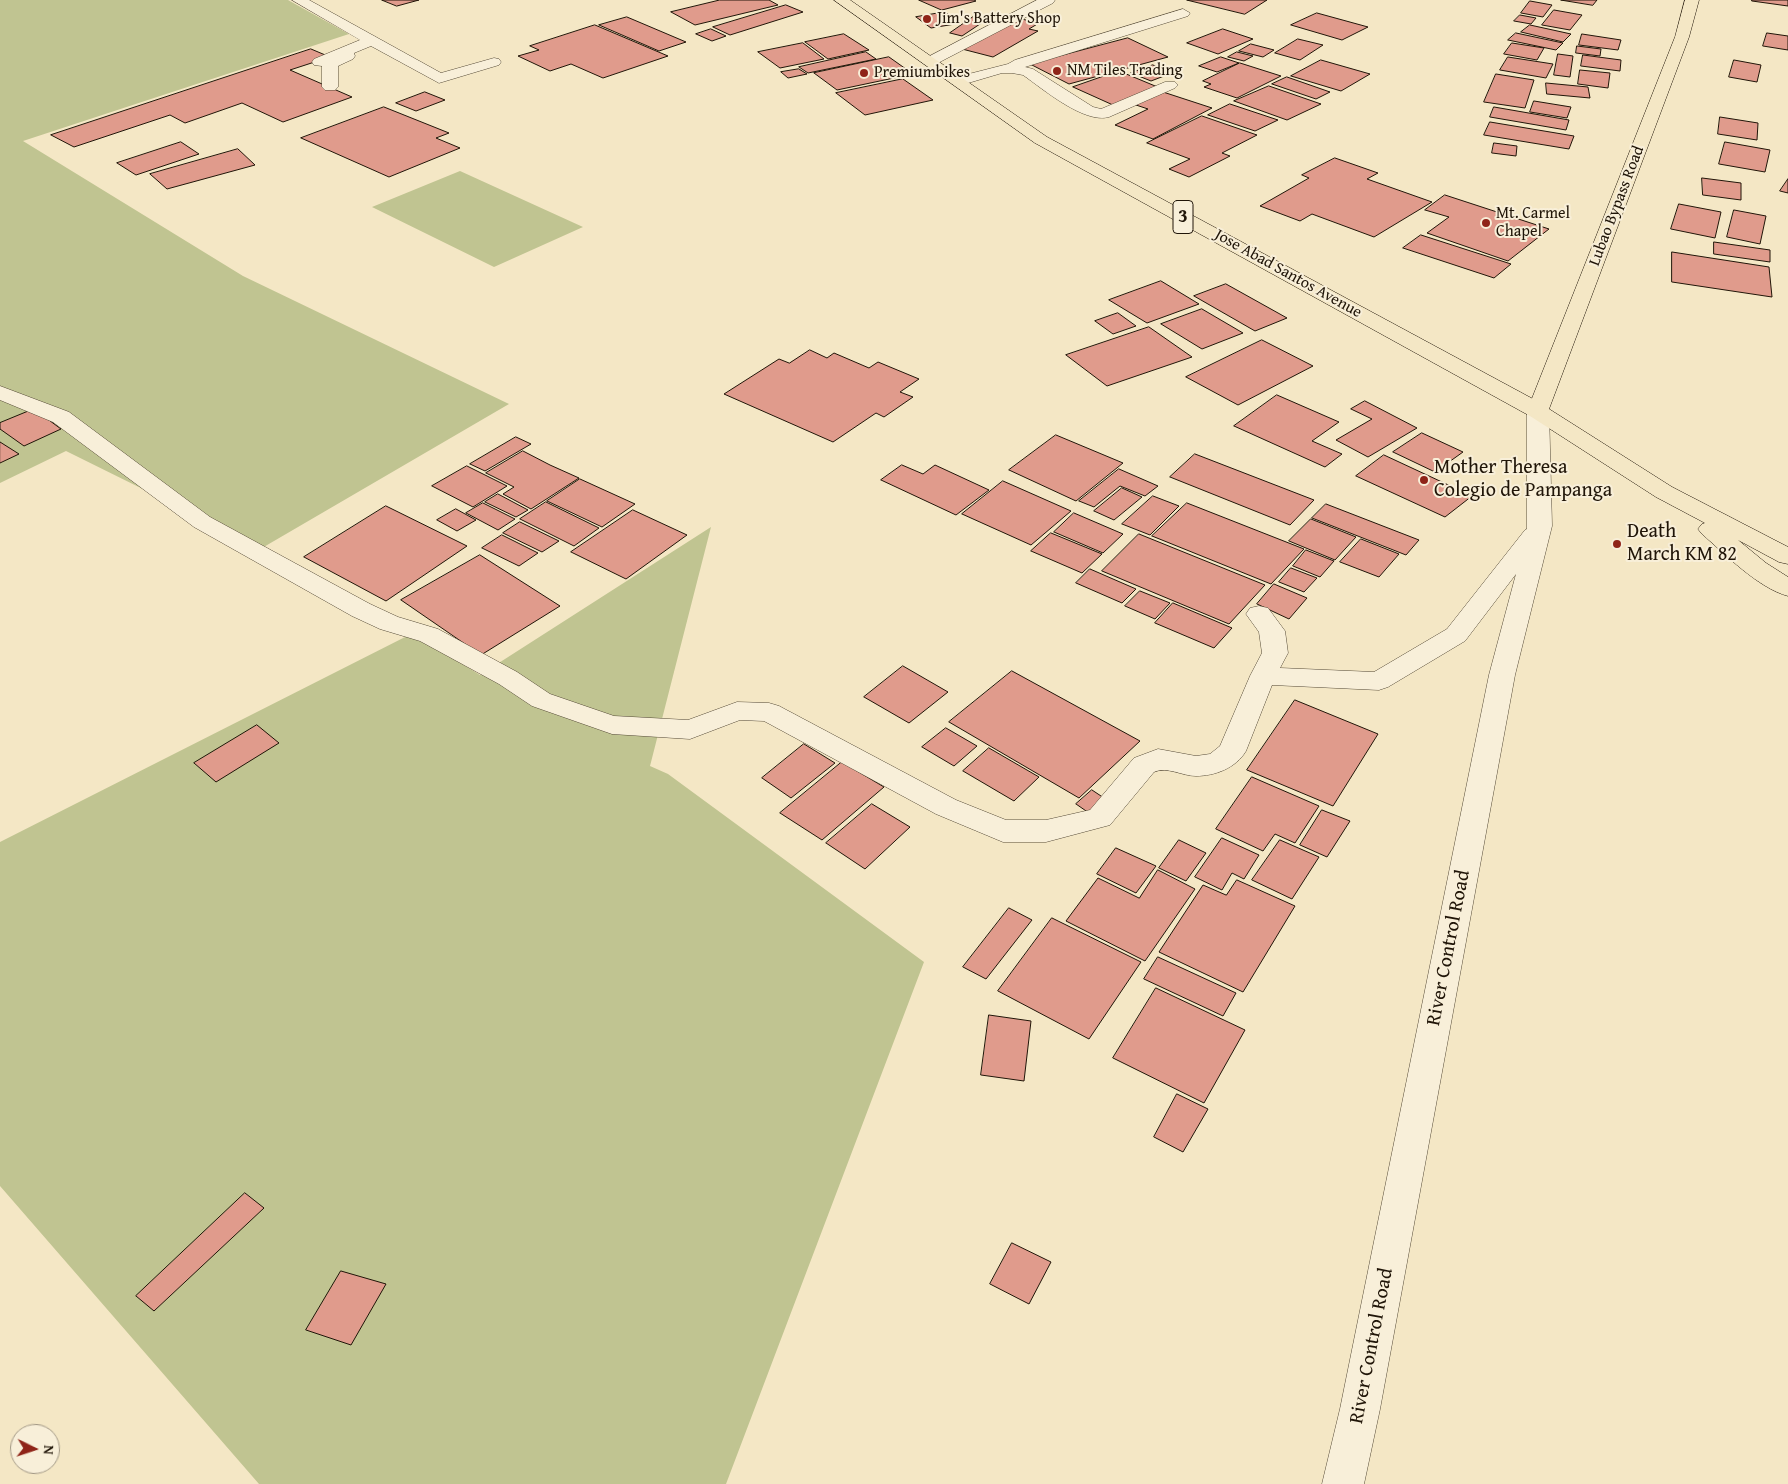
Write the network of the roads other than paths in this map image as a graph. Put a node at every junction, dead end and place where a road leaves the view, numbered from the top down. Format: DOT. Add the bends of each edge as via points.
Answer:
graph roads {
  1 [pos="298,0"];
  2 [pos="841,0"];
  3 [pos="1048,0"];
  4 [pos="1692,0"];
  5 [pos="1184,13"];
  6 [pos="371,41"];
  7 [pos="346,53"];
  8 [pos="931,61"];
  9 [pos="319,62"];
  10 [pos="494,62"];
  11 [pos="1012,68"];
  12 [pos="958,81"];
  13 [pos="1170,85"];
  14 [pos="330,88"];
  15 [pos="0,392"];
  16 [pos="1538,411"];
  17 [pos="1664,492"];
  18 [pos="1540,526"];
  19 [pos="1788,557"];
  20 [pos="1788,588"];
  21 [pos="1259,614"];
  22 [pos="1263,676"];
  23 [pos="1343,1484"];
  1 -- 6 [label="street"];
  2 -- 8 [label="main road, Jose Abad Santos Avenue / 3"];
  3 -- 8 [label="street"];
  4 -- 16 [label="main road, Lubao Bypass Road" via="1682,37"];
  5 -- 11 [label="street"];
  6 -- 7 [label="street"];
  6 -- 10 [label="street" via="439,78"];
  7 -- 9 [label="street"];
  7 -- 14 [label="street" via="348,58 330,64"];
  8 -- 12 [label="main road, Jose Abad Santos Avenue / 3"];
  11 -- 12 [label="street"];
  11 -- 13 [label="street" via="1028,72 1088,111 1103,114"];
  12 -- 16 [label="main road, Jose Abad Santos Avenue / 3" via="1041,140"];
  15 -- 22 [label="street" via="61,417 202,522 361,610 428,635 508,678 541,700 612,725 690,730 737,711 769,712 946,807 1003,831 1046,831 1100,818 1144,765 1158,760 1196,766 1218,762 1232,752"];
  16 -- 17 [label="main road, Jose Abad Santos Avenue / 3"];
  16 -- 18 [label="street, River Control Road"];
  17 -- 19 [label="main road, Jose Abad Santos Avenue / 3"];
  17 -- 20 [label="main road, Jose Abad Santos Avenue / 3" via="1757,568"];
  18 -- 22 [label="street" via="1456,635 1379,681"];
  18 -- 23 [label="street, River Control Road" via="1502,675"];
  21 -- 22 [label="street" via="1272,631 1275,653"];
}
